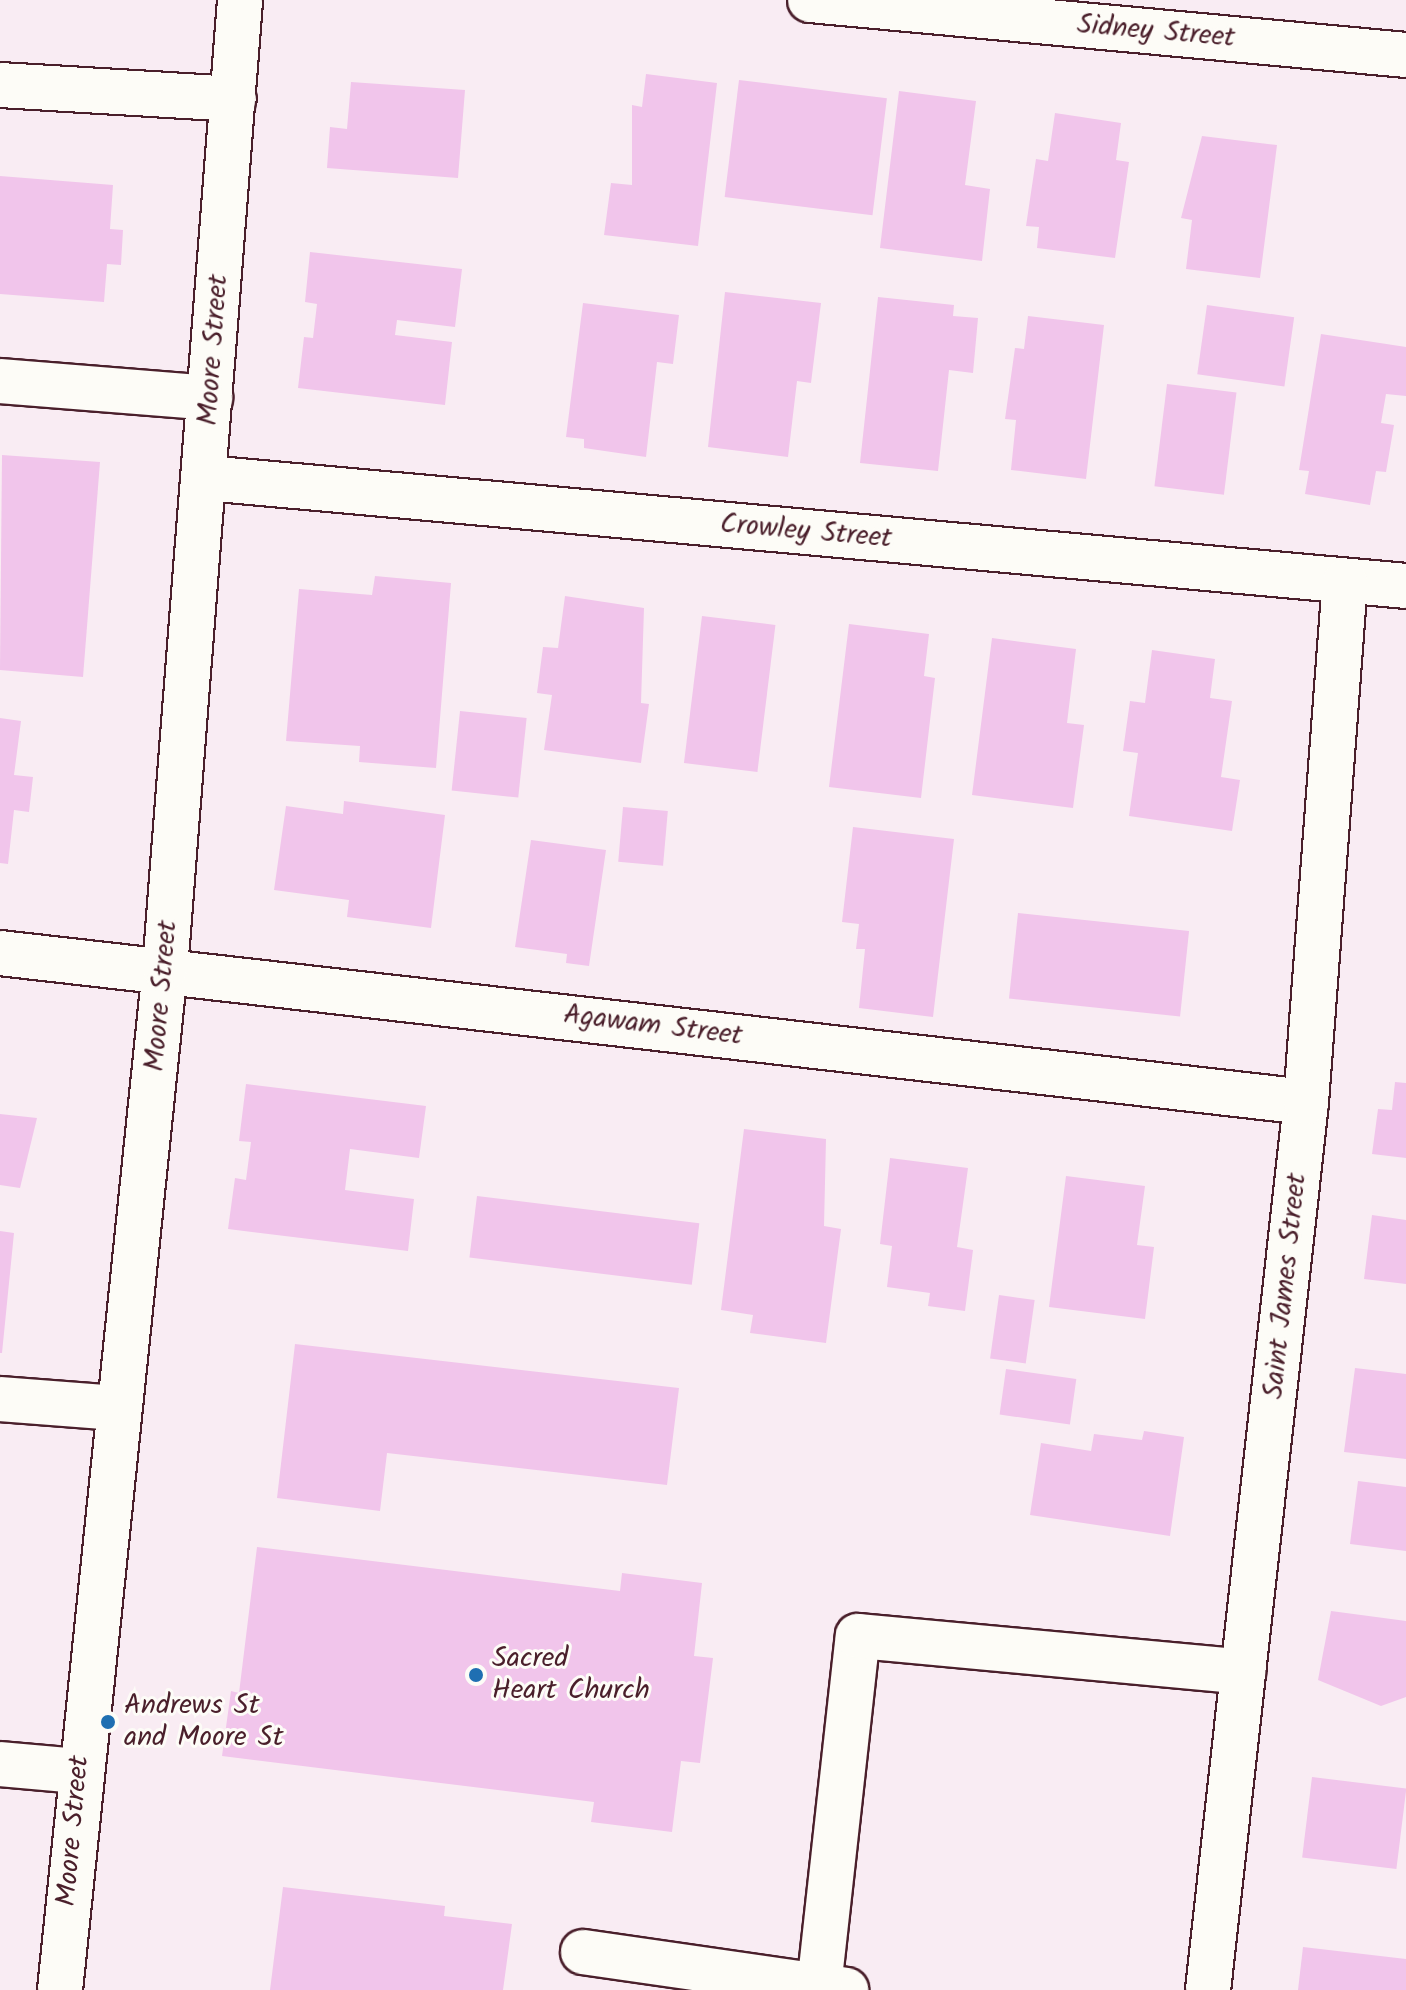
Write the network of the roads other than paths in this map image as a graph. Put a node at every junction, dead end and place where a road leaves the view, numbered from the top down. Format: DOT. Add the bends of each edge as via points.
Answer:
graph roads {
  1 [pos="240,0"];
  2 [pos="810,0"];
  3 [pos="1406,55"];
  4 [pos="0,85"];
  5 [pos="234,99"];
  6 [pos="0,381"];
  7 [pos="210,398"];
  8 [pos="206,478"];
  9 [pos="1345,581"];
  10 [pos="1406,586"];
  11 [pos="0,953"];
  12 [pos="165,969"];
  13 [pos="1306,1102"];
  14 [pos="0,1399"];
  15 [pos="118,1408"];
  16 [pos="1243,1672"];
  17 [pos="0,1764"];
  18 [pos="79,1771"];
  19 [pos="583,1952"];
  20 [pos="833,1988"];
  21 [pos="60,1990"];
  22 [pos="1208,1990"];
  1 -- 5 [label="street, Moore Street"];
  2 -- 3 [label="street, Sidney Street"];
  4 -- 5 [label="street"];
  5 -- 7 [label="street, Moore Street"];
  6 -- 7 [label="street"];
  7 -- 8 [label="street, Moore Street"];
  8 -- 9 [label="street, Crowley Street"];
  8 -- 12 [label="street, Moore Street"];
  9 -- 10 [label="street, Crowley Street"];
  9 -- 13 [label="street, Saint James Street"];
  11 -- 12 [label="street, Agawam Street"];
  12 -- 13 [label="street, Agawam Street"];
  12 -- 15 [label="street, Moore Street"];
  13 -- 16 [label="street, Saint James Street"];
  14 -- 15 [label="street"];
  15 -- 18 [label="street, Moore Street"];
  16 -- 20 [label="street" via="858,1636"];
  16 -- 22 [label="street, Saint James Street"];
  17 -- 18 [label="street"];
  18 -- 21 [label="street, Moore Street"];
  19 -- 20 [label="street"];
}
